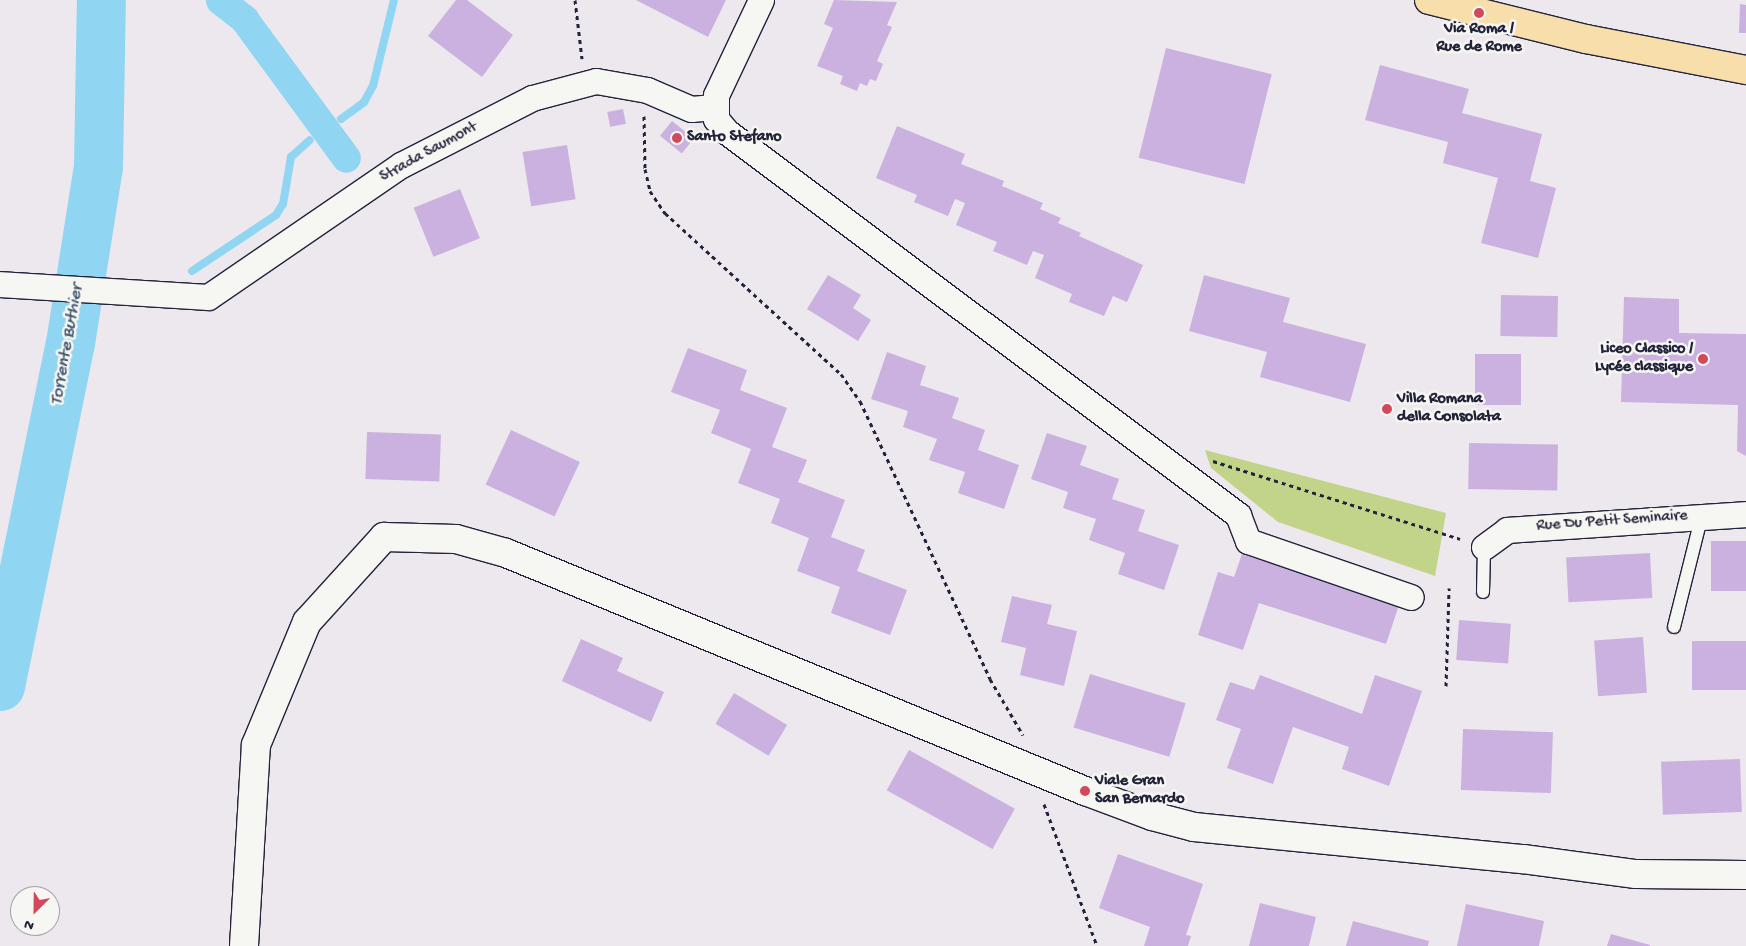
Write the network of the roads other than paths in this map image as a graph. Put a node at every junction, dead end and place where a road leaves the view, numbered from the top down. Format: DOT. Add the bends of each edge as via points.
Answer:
graph roads {
  1 [pos="761,0"];
  2 [pos="1430,0"];
  3 [pos="1746,70"];
  4 [pos="714,107"];
  5 [pos="0,284"];
  6 [pos="1746,514"];
  7 [pos="1702,515"];
  8 [pos="1484,547"];
  9 [pos="1483,592"];
  10 [pos="1411,597"];
  11 [pos="1674,627"];
  12 [pos="1746,875"];
  13 [pos="244,946"];
  1 -- 4 [label="street"];
  2 -- 3 [label="main road" via="1586,38"];
  4 -- 5 [label="street, Strada Saumont" via="691,109 646,90 618,83 586,83 532,98 401,165 208,297"];
  4 -- 10 [label="street" via="716,119 727,132 1238,515 1248,541"];
  6 -- 7 [label="street, Rue Du Petit Seminaire"];
  7 -- 8 [label="street, Rue Du Petit Seminaire" via="1507,530"];
  7 -- 11 [label="lane"];
  8 -- 9 [label="lane"];
  12 -- 13 [label="main road" via="1636,874 1523,859 1194,827 1152,816 1043,773 506,553 456,539 384,537 307,622 256,745"];
}
